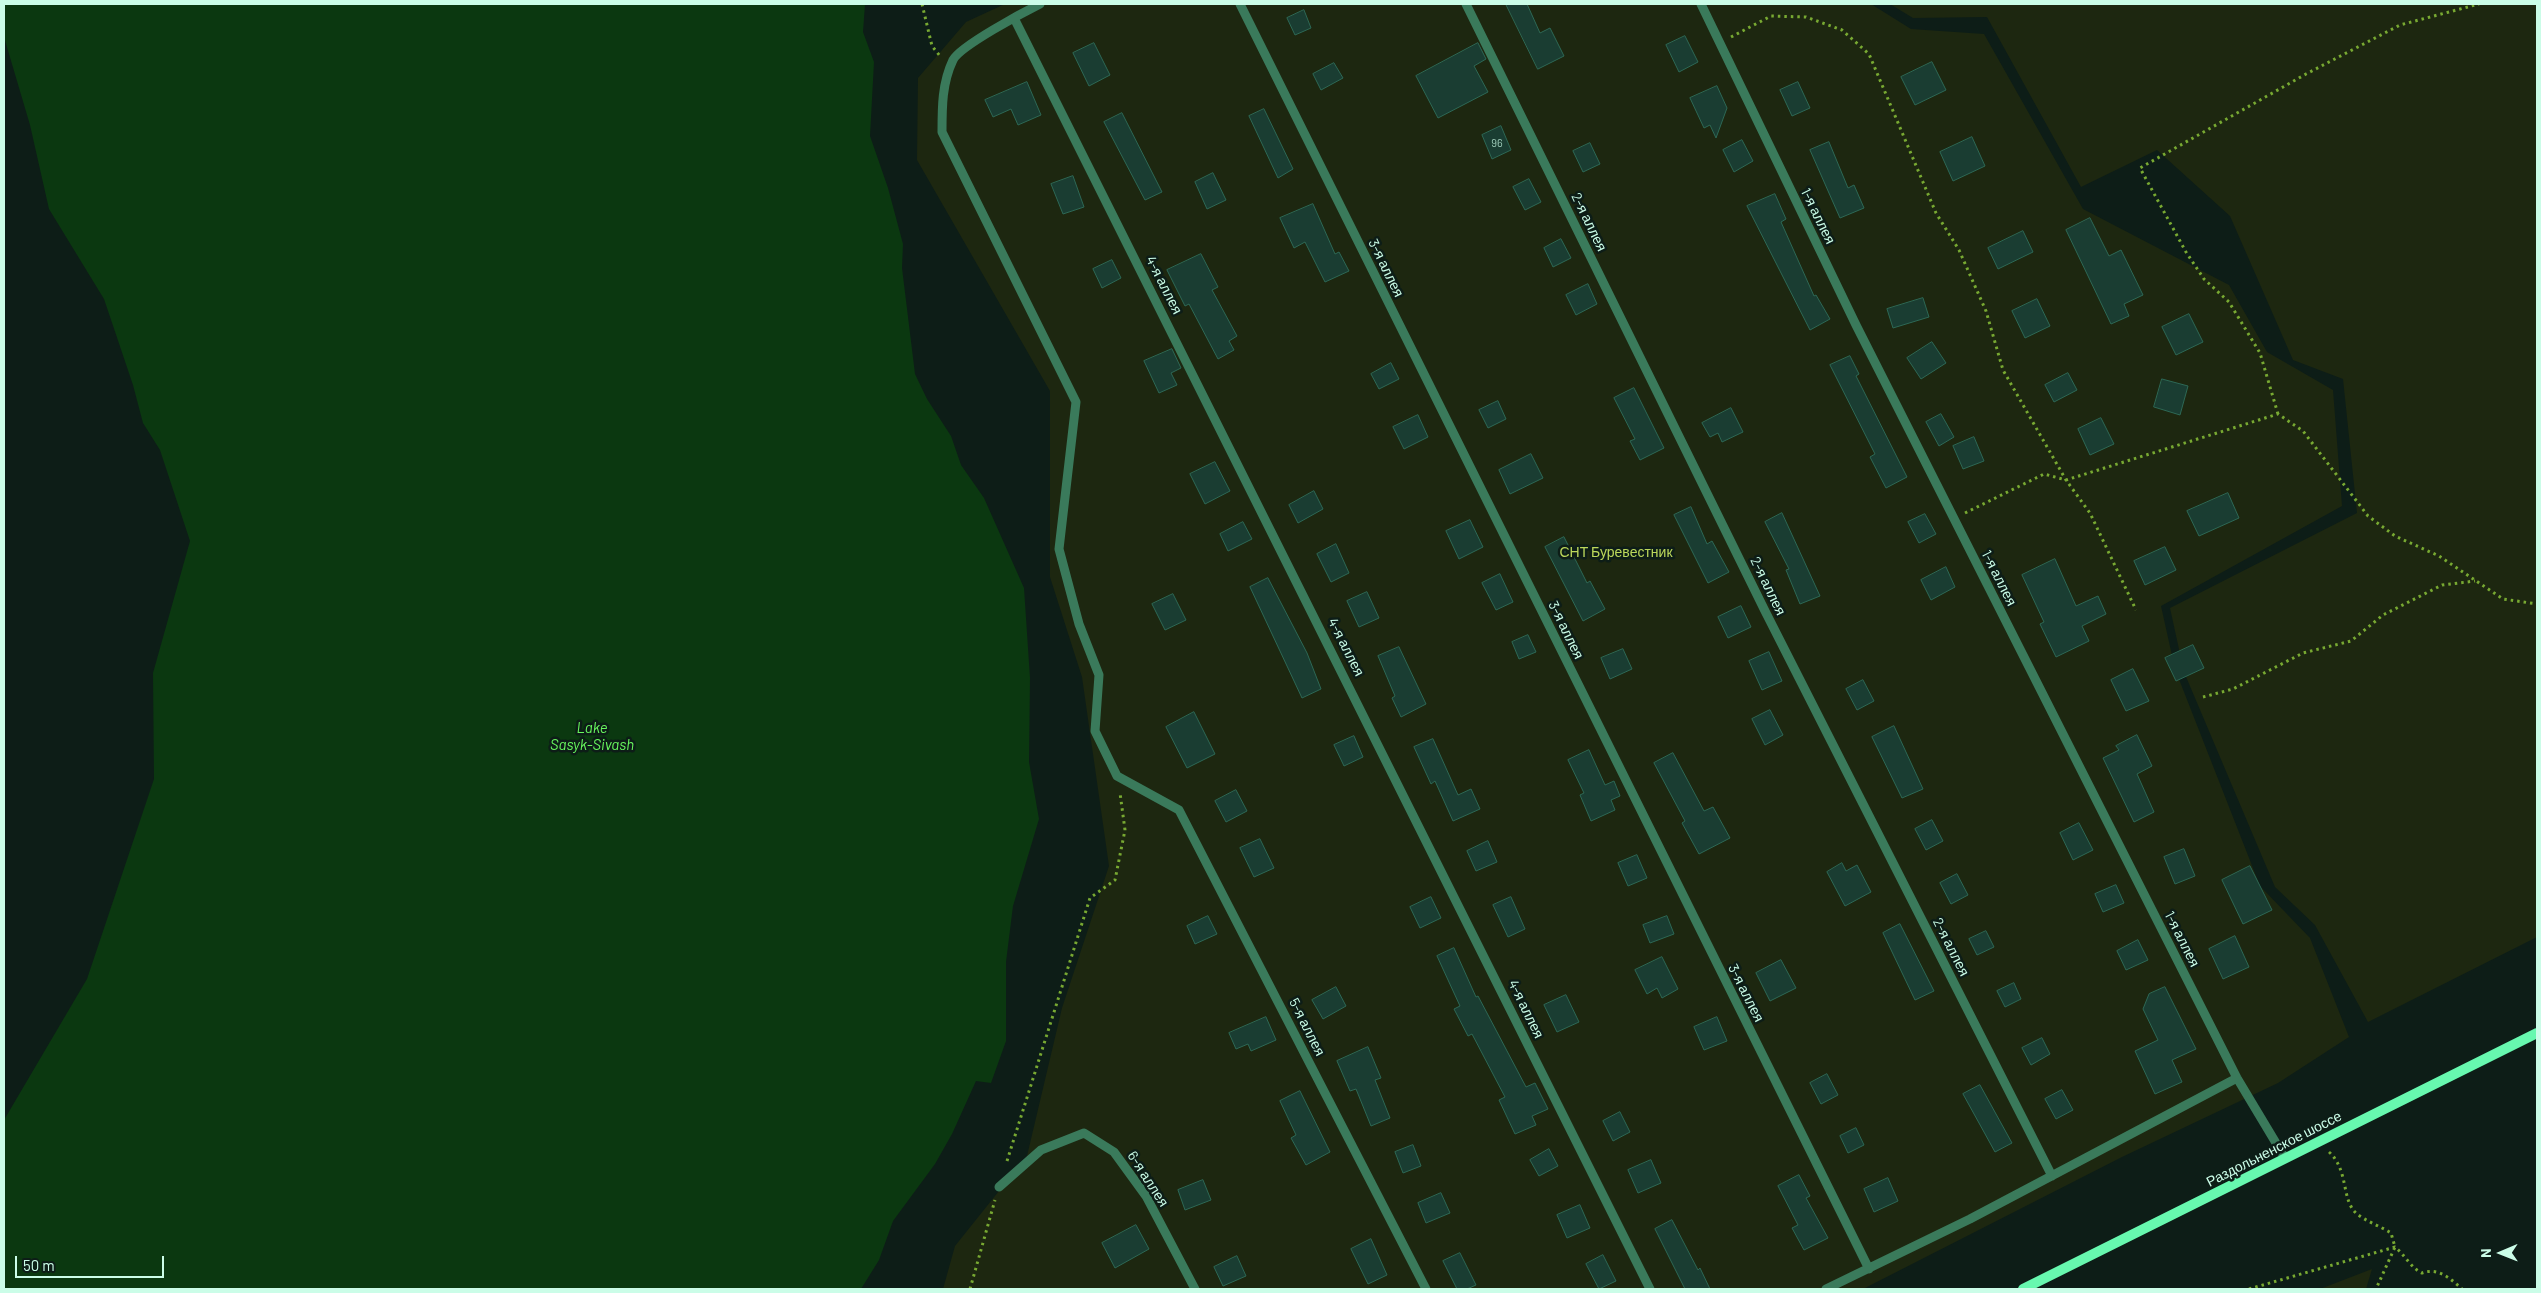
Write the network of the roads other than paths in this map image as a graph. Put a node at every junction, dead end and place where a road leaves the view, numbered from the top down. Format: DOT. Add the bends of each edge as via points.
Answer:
graph roads {
  1 [pos="1040,4"];
  2 [pos="1240,4"];
  3 [pos="1466,4"];
  4 [pos="1700,4"];
  5 [pos="1014,18"];
  6 [pos="2537,1032"];
  7 [pos="2237,1078"];
  8 [pos="2285,1158"];
  9 [pos="2052,1176"];
  10 [pos="999,1187"];
  11 [pos="1869,1269"];
  12 [pos="1195,1289"];
  13 [pos="1426,1289"];
  14 [pos="1650,1289"];
  15 [pos="1826,1289"];
  16 [pos="2022,1289"];
  1 -- 5 [label="lane"];
  2 -- 11 [label="lane, 3-я аллея"];
  3 -- 9 [label="lane, 2-я аллея" via="1765,611"];
  4 -- 7 [label="lane, 1-я аллея" via="1856,325"];
  5 -- 13 [label="lane, 5-я аллея" via="954,58 942,94 942,132 1076,402 1059,549 1079,624 1099,675 1096,731 1117,775 1179,810"];
  5 -- 14 [label="lane, 4-я аллея"];
  6 -- 8 [label="main road, Раздольненское шоссе"];
  7 -- 8 [label="lane, 1-я аллея"];
  7 -- 9 [label="lane"];
  8 -- 16 [label="main road, Раздольненское шоссе"];
  9 -- 11 [label="lane"];
  10 -- 12 [label="lane, 6-я аллея" via="1041,1150 1084,1133 1114,1152 1146,1196"];
  11 -- 15 [label="lane"];
}
